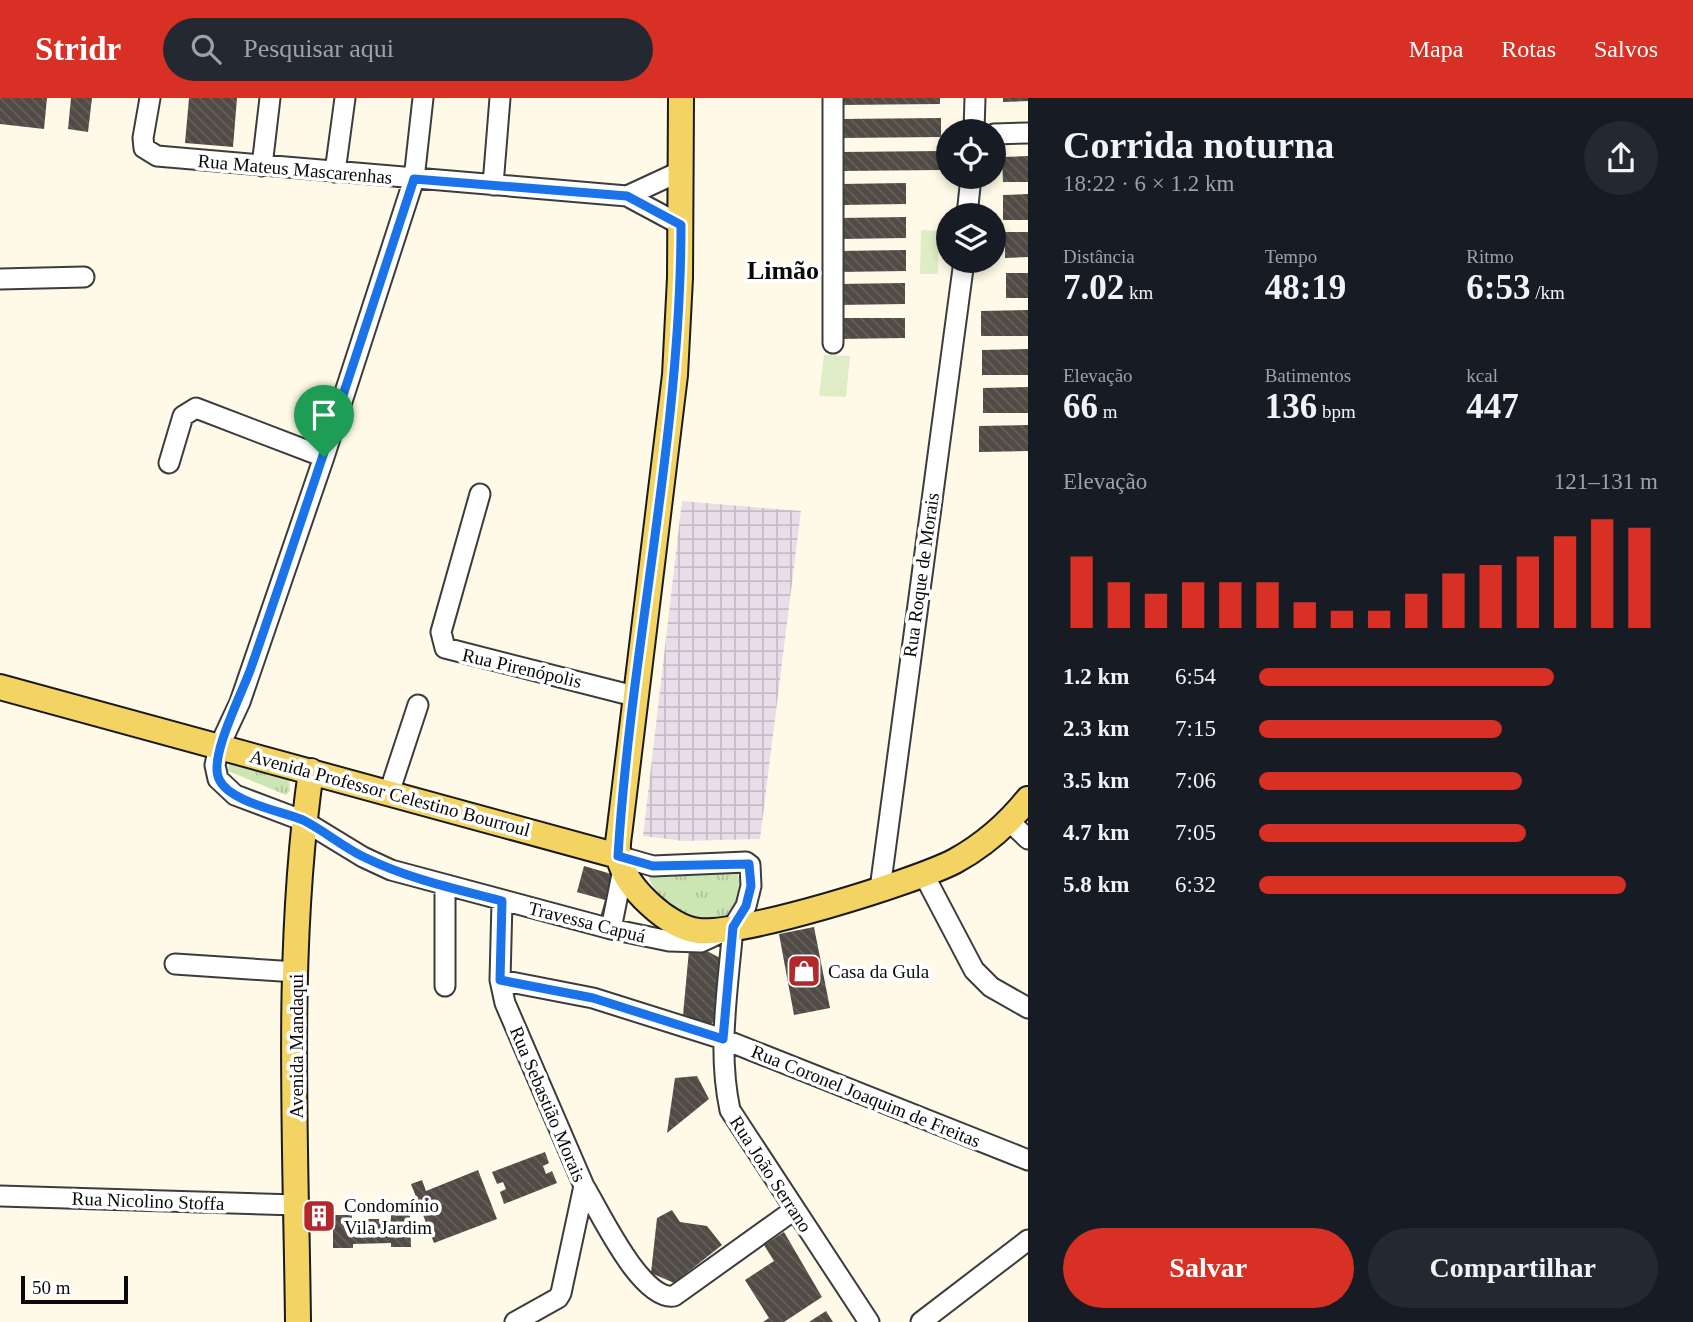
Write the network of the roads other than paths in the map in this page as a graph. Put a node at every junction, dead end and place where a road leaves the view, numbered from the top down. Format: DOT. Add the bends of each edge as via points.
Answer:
graph roads {
  1 [pos="150,98"];
  2 [pos="270,98"];
  3 [pos="345,98"];
  4 [pos="423,98"];
  5 [pos="500,98"];
  6 [pos="681,98"];
  7 [pos="833,98"];
  8 [pos="975,98"];
  9 [pos="974,119"];
  10 [pos="1028,133"];
  11 [pos="1006,134"];
  12 [pos="262,166"];
  13 [pos="335,172"];
  14 [pos="681,172"];
  15 [pos="414,179"];
  16 [pos="493,185"];
  17 [pos="627,196"];
  18 [pos="681,225"];
  19 [pos="962,273"];
  20 [pos="84,277"];
  21 [pos="0,279"];
  22 [pos="833,343"];
  23 [pos="324,457"];
  24 [pos="169,463"];
  25 [pos="480,494"];
  26 [pos="0,687"];
  27 [pos="634,696"];
  28 [pos="418,705"];
  29 [pos="219,747"];
  30 [pos="311,771"];
  31 [pos="389,793"];
  32 [pos="1028,799"];
  33 [pos="304,821"];
  34 [pos="1010,822"];
  35 [pos="1028,839"];
  36 [pos="620,862"];
  37 [pos="924,875"];
  38 [pos="445,886"];
  39 [pos="880,889"];
  40 [pos="502,901"];
  41 [pos="733,927"];
  42 [pos="611,929"];
  43 [pos="175,964"];
  44 [pos="296,972"];
  45 [pos="500,980"];
  46 [pos="445,986"];
  47 [pos="1028,1008"];
  48 [pos="723,1039"];
  49 [pos="1028,1160"];
  50 [pos="584,1186"];
  51 [pos="0,1196"];
  52 [pos="297,1205"];
  53 [pos="794,1210"];
  54 [pos="1028,1240"];
  55 [pos="523,1320"];
  56 [pos="298,1322"];
  57 [pos="869,1322"];
  58 [pos="921,1322"];
  1 -- 12 [label="street, Rua Mateus Mascarenhas" via="144,148 157,156"];
  2 -- 12 [label="street"];
  3 -- 13 [label="street"];
  4 -- 15 [label="street"];
  5 -- 16 [label="street"];
  6 -- 14 [label="main road"];
  7 -- 22 [label="street"];
  8 -- 9 [label="street"];
  10 -- 11 [label="street"];
  12 -- 13 [label="street, Rua Mateus Mascarenhas"];
  13 -- 15 [label="street, Rua Mateus Mascarenhas"];
  14 -- 17 [label="street, Rua Mateus Mascarenhas"];
  14 -- 18 [label="main road"];
  15 -- 16 [label="street, Rua Mateus Mascarenhas"];
  15 -- 23 [label="street"];
  16 -- 17 [label="street, Rua Mateus Mascarenhas"];
  17 -- 18 [label="street, Rua Mateus Mascarenhas"];
  18 -- 27 [label="main road" via="675,375"];
  19 -- 39 [label="street, Rua Roque de Morais"];
  20 -- 21 [label="street"];
  23 -- 24 [label="street" via="196,408 183,416"];
  23 -- 29 [label="street" via="240,702"];
  25 -- 27 [label="street, Rua Pirenópolis" via="441,632 445,648"];
  26 -- 29 [label="main road, Avenida Professor Celestino Bourroul"];
  27 -- 36 [label="main road"];
  28 -- 31 [label="street"];
  29 -- 30 [label="main road, Avenida Professor Celestino Bourroul"];
  29 -- 33 [label="street, Travessa Capuá" via="215,765 223,786 260,806"];
  30 -- 31 [label="main road, Avenida Professor Celestino Bourroul"];
  30 -- 33 [label="main road, Avenida Mandaqui"];
  31 -- 36 [label="main road, Avenida Professor Celestino Bourroul"];
  32 -- 34 [label="main road"];
  33 -- 38 [label="street, Travessa Capuá" via="373,861"];
  33 -- 44 [label="main road, Avenida Mandaqui"];
  34 -- 35 [label="street"];
  34 -- 37 [label="main road" via="957,860"];
  36 -- 41 [label="main road, Travessa Capuá" via="667,920 706,932"];
  36 -- 41 [label="street" via="749,864 751,886 746,906"];
  36 -- 42 [label="street"];
  37 -- 39 [label="main road"];
  37 -- 47 [label="street" via="974,970 991,987"];
  38 -- 40 [label="street, Travessa Capuá"];
  38 -- 46 [label="street"];
  39 -- 41 [label="main road"];
  40 -- 42 [label="street, Travessa Capuá"];
  40 -- 45 [label="street, Rua Sebastião Morais"];
  41 -- 42 [label="street, Travessa Capuá" via="715,938 690,944"];
  41 -- 48 [label="street, Rua João Serrano"];
  43 -- 44 [label="street"];
  44 -- 52 [label="main road, Avenida Mandaqui"];
  45 -- 48 [label="street, Rua Coronel Joaquim de Freitas" via="593,998"];
  45 -- 50 [label="street, Rua Sebastião Morais" via="505,1003"];
  48 -- 49 [label="street, Rua Coronel Joaquim de Freitas"];
  48 -- 53 [label="street, Rua João Serrano" via="723,1080 730,1111"];
  50 -- 53 [label="street" via="643,1281 668,1297"];
  50 -- 55 [label="street, Rua Sebastião Morais" via="561,1293"];
  51 -- 52 [label="street, Rua Nicolino Stoffa"];
  52 -- 56 [label="main road, Avenida Mandaqui"];
  53 -- 57 [label="street, Rua João Serrano"];
  54 -- 58 [label="street"];
}
